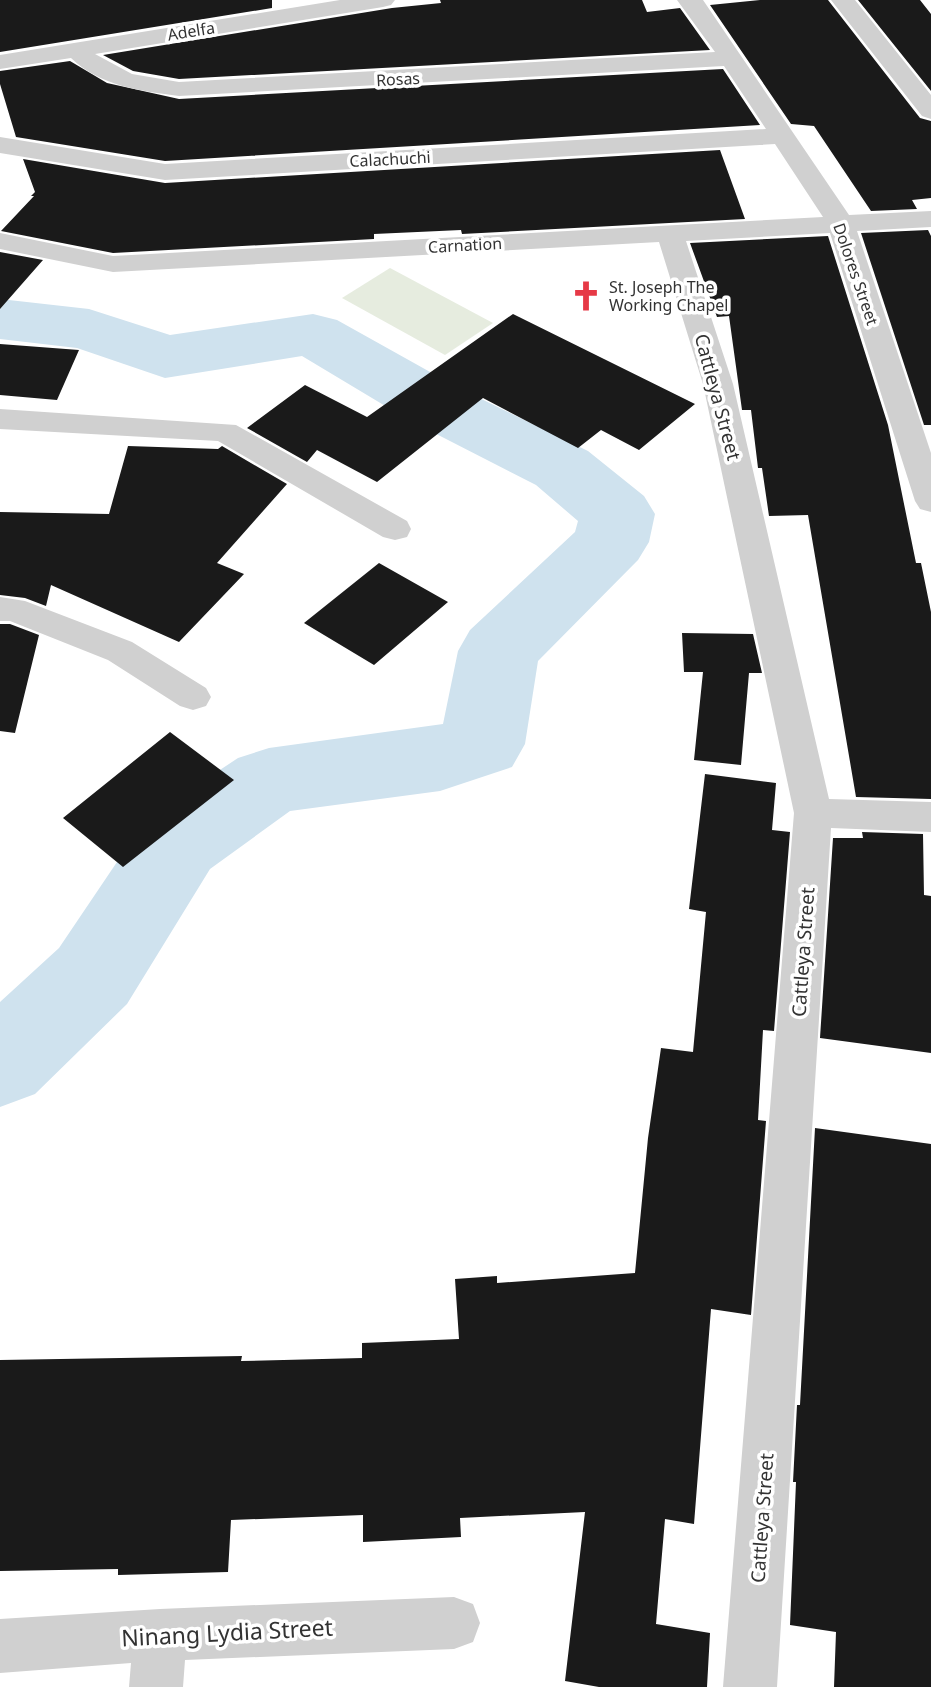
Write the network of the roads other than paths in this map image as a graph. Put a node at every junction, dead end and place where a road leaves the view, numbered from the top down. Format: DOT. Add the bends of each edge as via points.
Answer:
graph roads {
  1 [pos="383,0"];
  2 [pos="689,0"];
  3 [pos="843,0"];
  4 [pos="76,49"];
  5 [pos="731,58"];
  6 [pos="0,62"];
  7 [pos="931,111"];
  8 [pos="782,136"];
  9 [pos="0,145"];
  10 [pos="931,219"];
  11 [pos="841,224"];
  12 [pos="670,234"];
  13 [pos="0,241"];
  14 [pos="0,419"];
  15 [pos="931,501"];
  16 [pos="395,529"];
  17 [pos="0,609"];
  18 [pos="193,697"];
  19 [pos="813,813"];
  20 [pos="931,817"];
  21 [pos="454,1623"];
  22 [pos="160,1635"];
  23 [pos="0,1646"];
  24 [pos="156,1687"];
  25 [pos="750,1687"];
  1 -- 4 [label="street, Adelfa"];
  2 -- 5 [label="street, Dolores Street"];
  3 -- 7 [label="street"];
  4 -- 5 [label="street, Rosas" via="90,65 132,82 179,89"];
  4 -- 6 [label="street, Adelfa"];
  5 -- 8 [label="street, Dolores Street"];
  8 -- 9 [label="street, Calachuchi" via="165,172"];
  8 -- 11 [label="street, Dolores Street"];
  10 -- 11 [label="street, Carnation"];
  11 -- 12 [label="street, Carnation"];
  11 -- 15 [label="street, Dolores Street"];
  12 -- 13 [label="street, Carnation" via="113,264"];
  12 -- 19 [label="street, Cattleya Street" via="718,384"];
  14 -- 16 [label="street" via="225,432"];
  17 -- 18 [label="street" via="13,609 121,651"];
  19 -- 20 [label="street"];
  19 -- 25 [label="street, Cattleya Street"];
  21 -- 22 [label="street, Ninang Lydia Street"];
  22 -- 23 [label="street, Ninang Lydia Street"];
  22 -- 24 [label="street"];
}
